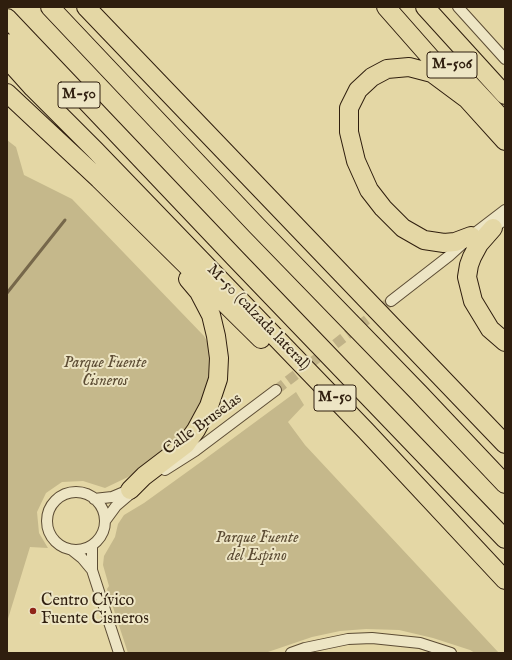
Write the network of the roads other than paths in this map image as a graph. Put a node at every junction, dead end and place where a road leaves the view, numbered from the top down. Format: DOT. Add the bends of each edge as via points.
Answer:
graph roads {
  1 [pos="50,7"];
  2 [pos="86,7"];
  3 [pos="102,7"];
  4 [pos="386,7"];
  5 [pos="400,7"];
  6 [pos="425,7"];
  7 [pos="458,7"];
  8 [pos="7,18"];
  9 [pos="7,43"];
  10 [pos="505,58"];
  11 [pos="7,59"];
  12 [pos="7,64"];
  13 [pos="33,88"];
  14 [pos="7,93"];
  15 [pos="505,95"];
  16 [pos="467,99"];
  17 [pos="32,115"];
  18 [pos="505,122"];
  19 [pos="505,141"];
  20 [pos="152,171"];
  21 [pos="271,200"];
  22 [pos="505,210"];
  23 [pos="499,224"];
  24 [pos="471,236"];
  25 [pos="449,256"];
  26 [pos="391,301"];
  27 [pos="505,342"];
  28 [pos="276,390"];
  29 [pos="505,444"];
  30 [pos="504,482"];
  31 [pos="137,486"];
  32 [pos="94,499"];
  33 [pos="105,521"];
  34 [pos="505,539"];
  35 [pos="92,546"];
  36 [pos="72,550"];
  37 [pos="92,570"];
  38 [pos="504,579"];
  39 [pos="119,653"];
  40 [pos="291,653"];
  41 [pos="451,653"];
  1 -- 30 [label="highway, M-50" via="229,198"];
  2 -- 21 [label="highway"];
  3 -- 21 [label="highway" via="240,158"];
  4 -- 16 [label="highway"];
  5 -- 18 [label="highway, M-506"];
  6 -- 15 [label="highway, M-506"];
  7 -- 10 [label="street"];
  8 -- 20 [label="highway, M-50"];
  9 -- 20 [label="highway, M-50" via="108,137"];
  11 -- 13 [label="highway, M-50 (calzada lateral) / M-50"];
  12 -- 13 [label="highway"];
  13 -- 38 [label="highway, M-50 (calzada lateral) / M-50" via="361,425"];
  14 -- 17 [label="highway"];
  16 -- 19 [label="highway"];
  16 -- 24 [label="highway" via="432,73 410,67 387,69 372,77 358,90 349,108 349,132 356,161 369,190 403,228 424,240 444,243"];
  17 -- 31 [label="highway" via="53,141 179,266 199,292 211,315 216,336 218,379 209,406 186,444 144,476"];
  17 -- 38 [label="highway"];
  20 -- 34 [label="highway, M-50"];
  21 -- 29 [label="highway"];
  22 -- 24 [label="street"];
  23 -- 25 [label="street"];
  23 -- 27 [label="highway" via="472,256 467,277 472,302 490,328"];
  24 -- 25 [label="street"];
  25 -- 26 [label="street"];
  28 -- 31 [label="street, Calle Bruselas" via="195,451"];
  31 -- 32 [label="street, Calle Bruselas" via="112,496"];
  31 -- 33 [label="street, Calle Bruselas" via="116,506"];
  32 -- 33 [label="street" via="102,509"];
  32 -- 36 [label="street" via="81,493 66,494 53,503 49,510 47,525 52,539 64,548"];
  33 -- 35 [label="street" via="102,535"];
  35 -- 36 [label="street"];
  35 -- 37 [label="street"];
  36 -- 37 [label="street"];
  37 -- 39 [label="street"];
  40 -- 41 [label="street" via="348,639 372,638 420,644"];
}
